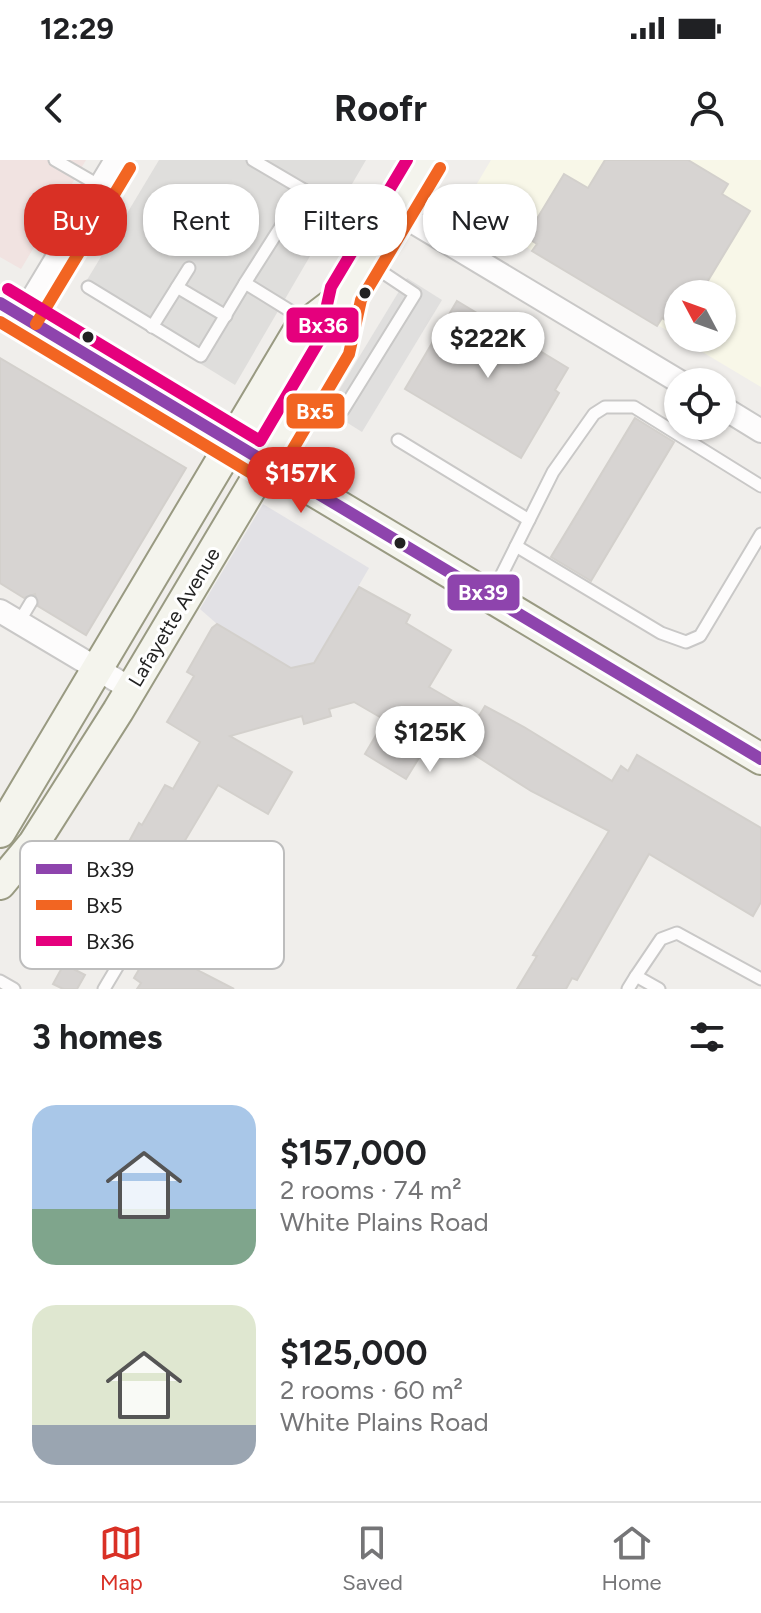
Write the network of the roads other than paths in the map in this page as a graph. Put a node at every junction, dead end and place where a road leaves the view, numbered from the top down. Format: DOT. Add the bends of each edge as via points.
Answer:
graph roads {
  1 [pos="55,160"];
  2 [pos="116,160"];
  3 [pos="253,160"];
  4 [pos="426,160"];
  5 [pos="97,184"];
  6 [pos="101,184"];
  7 [pos="294,184"];
  8 [pos="407,191"];
  9 [pos="407,232"];
  10 [pos="275,236"];
  11 [pos="50,256"];
  12 [pos="369,256"];
  13 [pos="366,261"];
  14 [pos="189,268"];
  15 [pos="245,283"];
  16 [pos="88,287"];
  17 [pos="177,287"];
  18 [pos="346,294"];
  19 [pos="11,310"];
  20 [pos="226,316"];
  21 [pos="309,323"];
  22 [pos="152,327"];
  23 [pos="664,373"];
  24 [pos="309,390"];
  25 [pos="736,416"];
  26 [pos="761,431"];
  27 [pos="398,440"];
  28 [pos="231,442"];
  29 [pos="266,463"];
  30 [pos="761,486"];
  31 [pos="529,520"];
  32 [pos="761,534"];
  33 [pos="516,546"];
  34 [pos="491,597"];
  35 [pos="31,602"];
  36 [pos="10,617"];
  37 [pos="98,669"];
  38 [pos="131,689"];
  39 [pos="761,759"];
  40 [pos="0,832"];
  41 [pos="35,841"];
  42 [pos="20,862"];
  43 [pos="0,884"];
  44 [pos="116,969"];
  45 [pos="636,976"];
  46 [pos="761,979"];
  47 [pos="0,981"];
  48 [pos="14,989"];
  49 [pos="104,989"];
  50 [pos="628,989"];
  51 [pos="659,989"];
  1 -- 5 [label="lane"];
  2 -- 6 [label="street"];
  3 -- 7 [label="lane"];
  4 -- 8 [label="street, Lafayette Avenue"];
  9 -- 23 [label="street"];
  10 -- 15 [label="lane"];
  11 -- 19 [label="street"];
  12 -- 13 [label="street, Lafayette Avenue"];
  13 -- 18 [label="street, Lafayette Avenue"];
  13 -- 24 [label="lane" via="415,294 343,410"];
  14 -- 17 [label="lane"];
  15 -- 20 [label="lane"];
  15 -- 21 [label="lane"];
  16 -- 22 [label="lane"];
  17 -- 20 [label="lane"];
  17 -- 22 [label="lane"];
  18 -- 21 [label="street, Lafayette Avenue"];
  18 -- 24 [label="street, Lafayette Avenue" via="334,347"];
  19 -- 28 [label="street"];
  20 -- 22 [label="lane" via="201,356"];
  21 -- 28 [label="street, Lafayette Avenue" via="299,330"];
  24 -- 29 [label="street, Lafayette Avenue"];
  25 -- 26 [label="street"];
  27 -- 31 [label="lane"];
  28 -- 29 [label="street"];
  28 -- 37 [label="street, Lafayette Avenue"];
  29 -- 34 [label="street"];
  29 -- 38 [label="street, Lafayette Avenue"];
  30 -- 31 [label="lane" via="634,407 605,407 594,414 553,472"];
  31 -- 33 [label="lane"];
  32 -- 33 [label="lane" via="700,636 686,642 661,633"];
  33 -- 34 [label="lane"];
  34 -- 39 [label="street"];
  35 -- 36 [label="lane"];
  36 -- 37 [label="street"];
  37 -- 38 [label="street"];
  37 -- 40 [label="street, Lafayette Avenue"];
  38 -- 41 [label="street, Lafayette Avenue"];
  42 -- 43 [label="street, Lafayette Avenue"];
  44 -- 49 [label="lane"];
  45 -- 46 [label="lane" via="661,939 677,933"];
  45 -- 50 [label="lane"];
  45 -- 51 [label="lane"];
  47 -- 48 [label="lane"];
}
